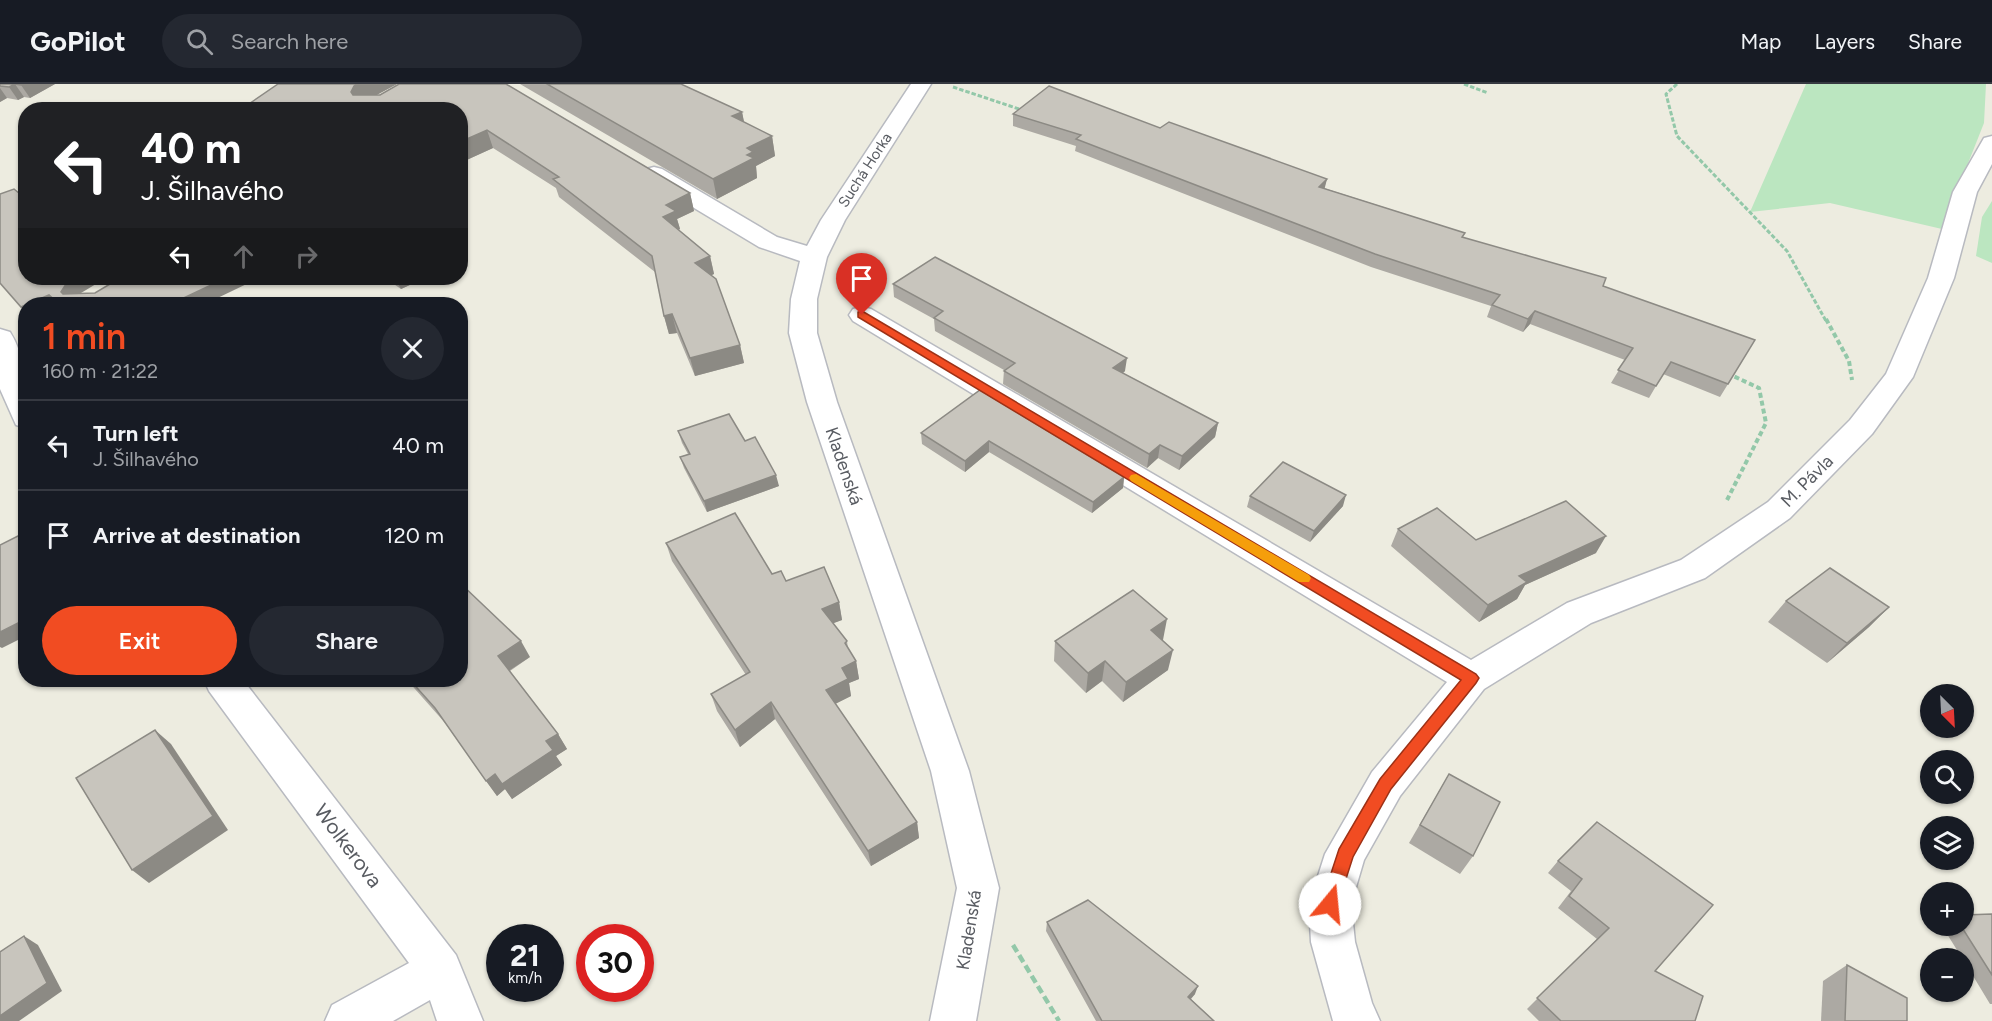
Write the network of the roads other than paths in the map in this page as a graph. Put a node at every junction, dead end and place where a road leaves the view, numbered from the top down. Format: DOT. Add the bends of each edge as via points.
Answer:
graph roads {
  1 [pos="921,84"];
  2 [pos="1992,143"];
  3 [pos="637,164"];
  4 [pos="814,257"];
  5 [pos="862,315"];
  6 [pos="9,354"];
  7 [pos="18,403"];
  8 [pos="1471,678"];
  9 [pos="227,687"];
  10 [pos="441,969"];
  11 [pos="348,1021"];
  12 [pos="460,1021"];
  13 [pos="952,1021"];
  14 [pos="1357,1021"];
  1 -- 4 [label="street, Suchá Horka" via="833,220"];
  2 -- 8 [label="street, M. Pávla" via="1965,192 1941,278 1899,377 1861,427 1779,510 1693,569 1579,613"];
  3 -- 4 [label="street" via="768,242"];
  4 -- 13 [label="street, Kladenská" via="804,299 803,333 822,402 950,771 978,888"];
  5 -- 8 [label="street"];
  6 -- 7 [label="street"];
  8 -- 14 [label="street" via="1386,784 1345,854 1330,904 1331,923"];
  9 -- 10 [label="street, Wolkerova"];
  10 -- 11 [label="street"];
  10 -- 12 [label="street, Wolkerova"];
}
